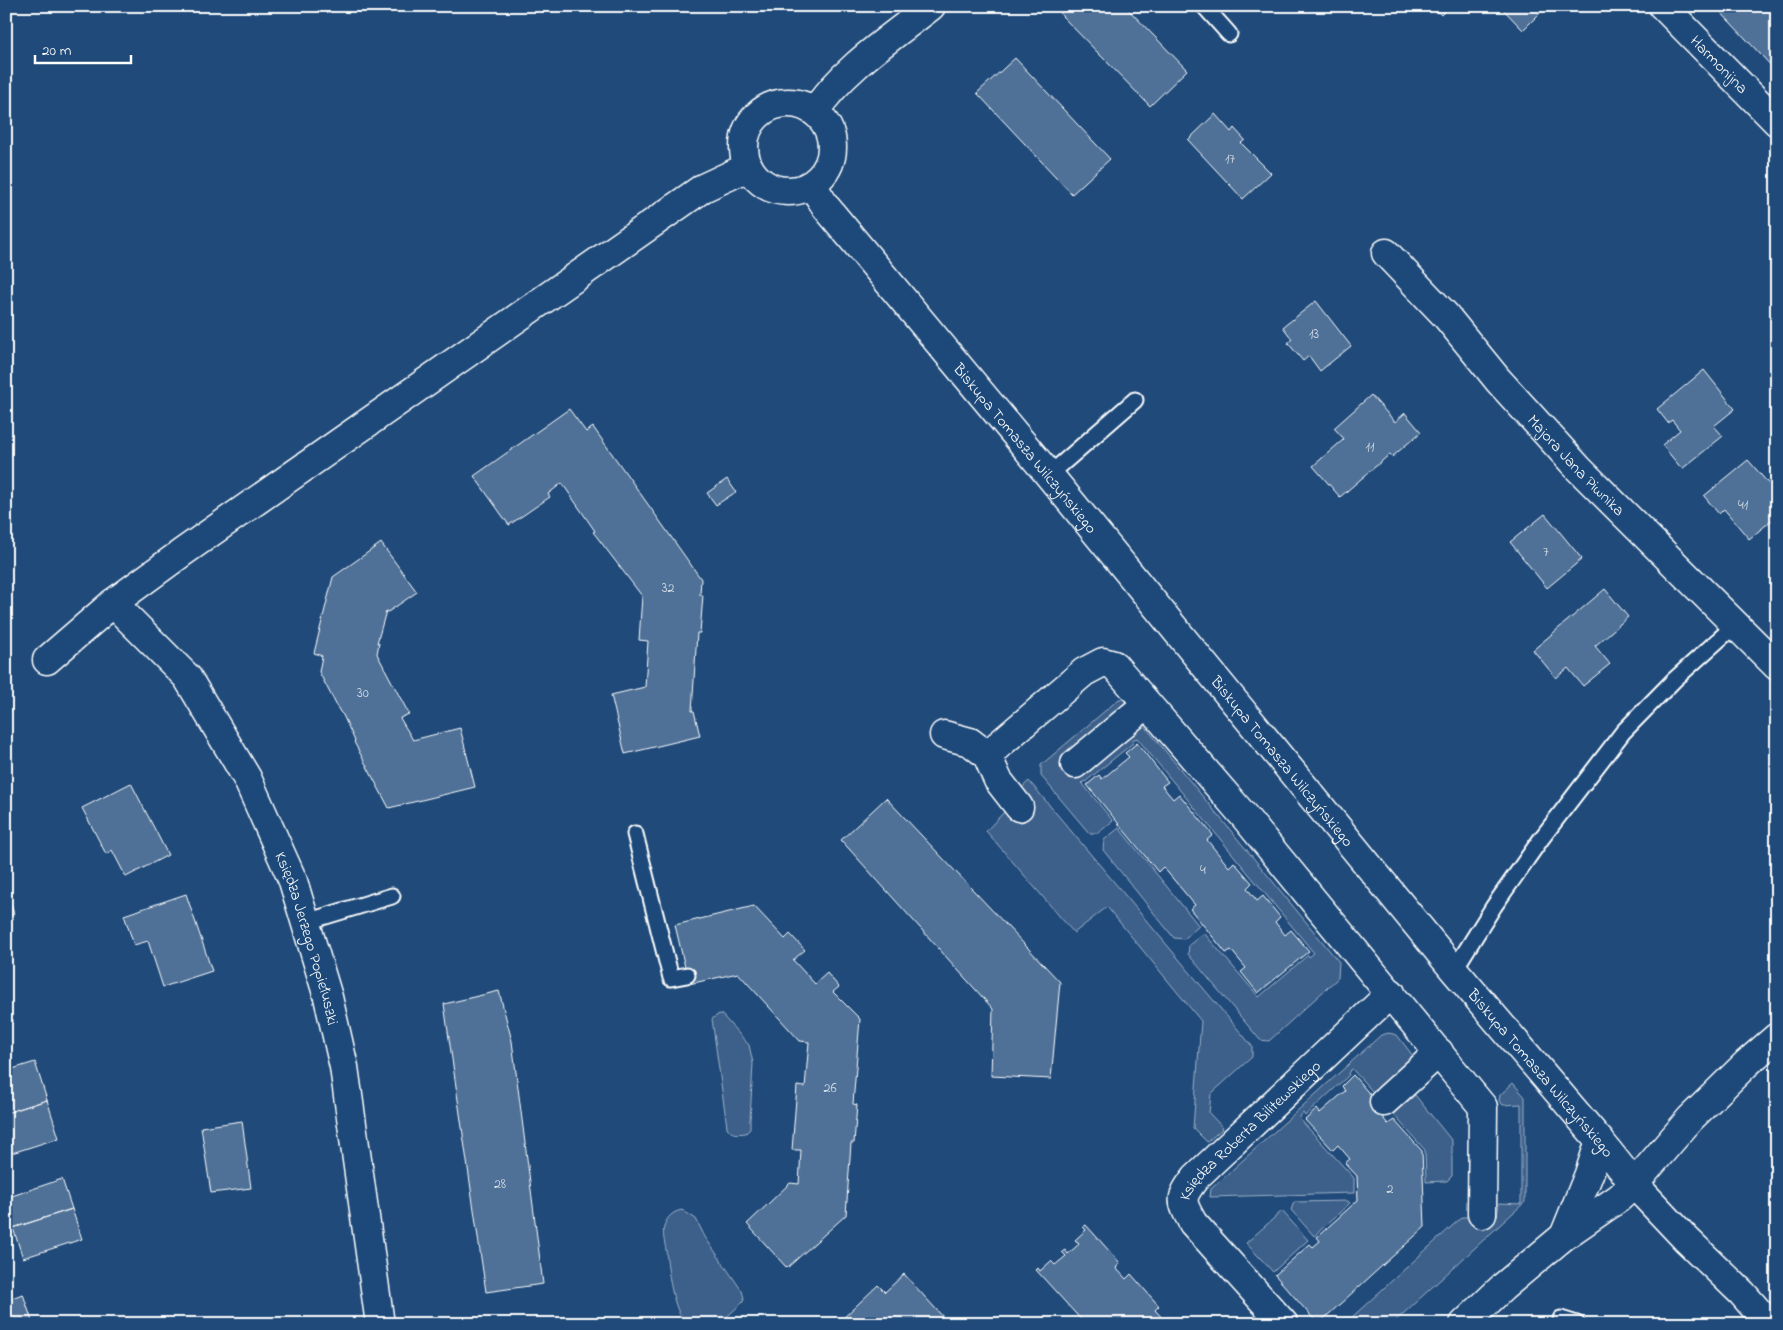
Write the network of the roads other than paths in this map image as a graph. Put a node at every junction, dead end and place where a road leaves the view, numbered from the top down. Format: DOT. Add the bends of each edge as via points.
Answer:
graph roads {
  1 [pos="931,6"];
  2 [pos="1204,6"];
  3 [pos="1663,6"];
  4 [pos="1229,34"];
  5 [pos="814,111"];
  6 [pos="1777,122"];
  7 [pos="748,167"];
  8 [pos="812,185"];
  9 [pos="1386,253"];
  10 [pos="1135,400"];
  11 [pos="1049,475"];
  12 [pos="113,603"];
  13 [pos="1735,626"];
  14 [pos="48,660"];
  15 [pos="1777,666"];
  16 [pos="1148,704"];
  17 [pos="944,735"];
  18 [pos="987,755"];
  19 [pos="1075,764"];
  20 [pos="1019,807"];
  21 [pos="635,834"];
  22 [pos="392,896"];
  23 [pos="306,922"];
  24 [pos="1454,970"];
  25 [pos="687,975"];
  26 [pos="1391,993"];
  27 [pos="1777,1037"];
  28 [pos="1439,1052"];
  29 [pos="1384,1102"];
  30 [pos="1600,1141"];
  31 [pos="1634,1184"];
  32 [pos="1482,1214"];
  33 [pos="1564,1236"];
  34 [pos="1561,1319"];
  35 [pos="380,1324"];
  36 [pos="1284,1324"];
  37 [pos="1464,1324"];
  38 [pos="1577,1324"];
  39 [pos="1769,1324"];
  1 -- 5 [label="street" via="832,88"];
  2 -- 4 [label="lane"];
  3 -- 6 [label="street, Harmonijna"];
  5 -- 7 [label="street" via="788,103 761,113 745,138"];
  5 -- 8 [label="street" via="831,134 833,149 823,175"];
  7 -- 8 [label="street" via="757,179 783,191 798,191"];
  7 -- 12 [label="street" via="703,188"];
  8 -- 11 [label="street, Biskupa Tomasza Wilczyńskiego" via="826,207"];
  9 -- 13 [label="street, Majora Jana Piwnika" via="1446,316 1498,380 1579,469"];
  10 -- 11 [label="lane"];
  11 -- 24 [label="street, Biskupa Tomasza Wilczyńskiego"];
  12 -- 14 [label="street"];
  12 -- 23 [label="street, Księdza Jerzego Popiełuszki" via="187,677 208,710 247,778 270,827"];
  13 -- 15 [label="street, Majora Jana Piwnika"];
  13 -- 24 [label="lane" via="1674,680 1623,732 1540,839"];
  16 -- 18 [label="street" via="1114,665 1103,662 1084,672"];
  16 -- 19 [label="street"];
  16 -- 26 [label="street"];
  17 -- 18 [label="street" via="970,742"];
  18 -- 20 [label="street" via="998,780"];
  21 -- 25 [label="lane" via="671,978"];
  22 -- 23 [label="lane"];
  23 -- 35 [label="street, Księdza Jerzego Popiełuszki" via="344,1067"];
  24 -- 30 [label="street, Biskupa Tomasza Wilczyńskiego"];
  26 -- 28 [label="street"];
  26 -- 36 [label="street, Księdza Roberta Bilitewskiego" via="1185,1191 1183,1206 1193,1223"];
  27 -- 31 [label="street" via="1690,1119"];
  28 -- 29 [label="street"];
  28 -- 32 [label="street" via="1483,1106"];
  30 -- 31 [label="street, Biskupa Tomasza Wilczyńskiego"];
  30 -- 33 [label="street"];
  31 -- 33 [label="street"];
  31 -- 39 [label="street, Biskupa Tomasza Wilczyńskiego"];
  33 -- 37 [label="street"];
  34 -- 38 [label="lane"];
}
